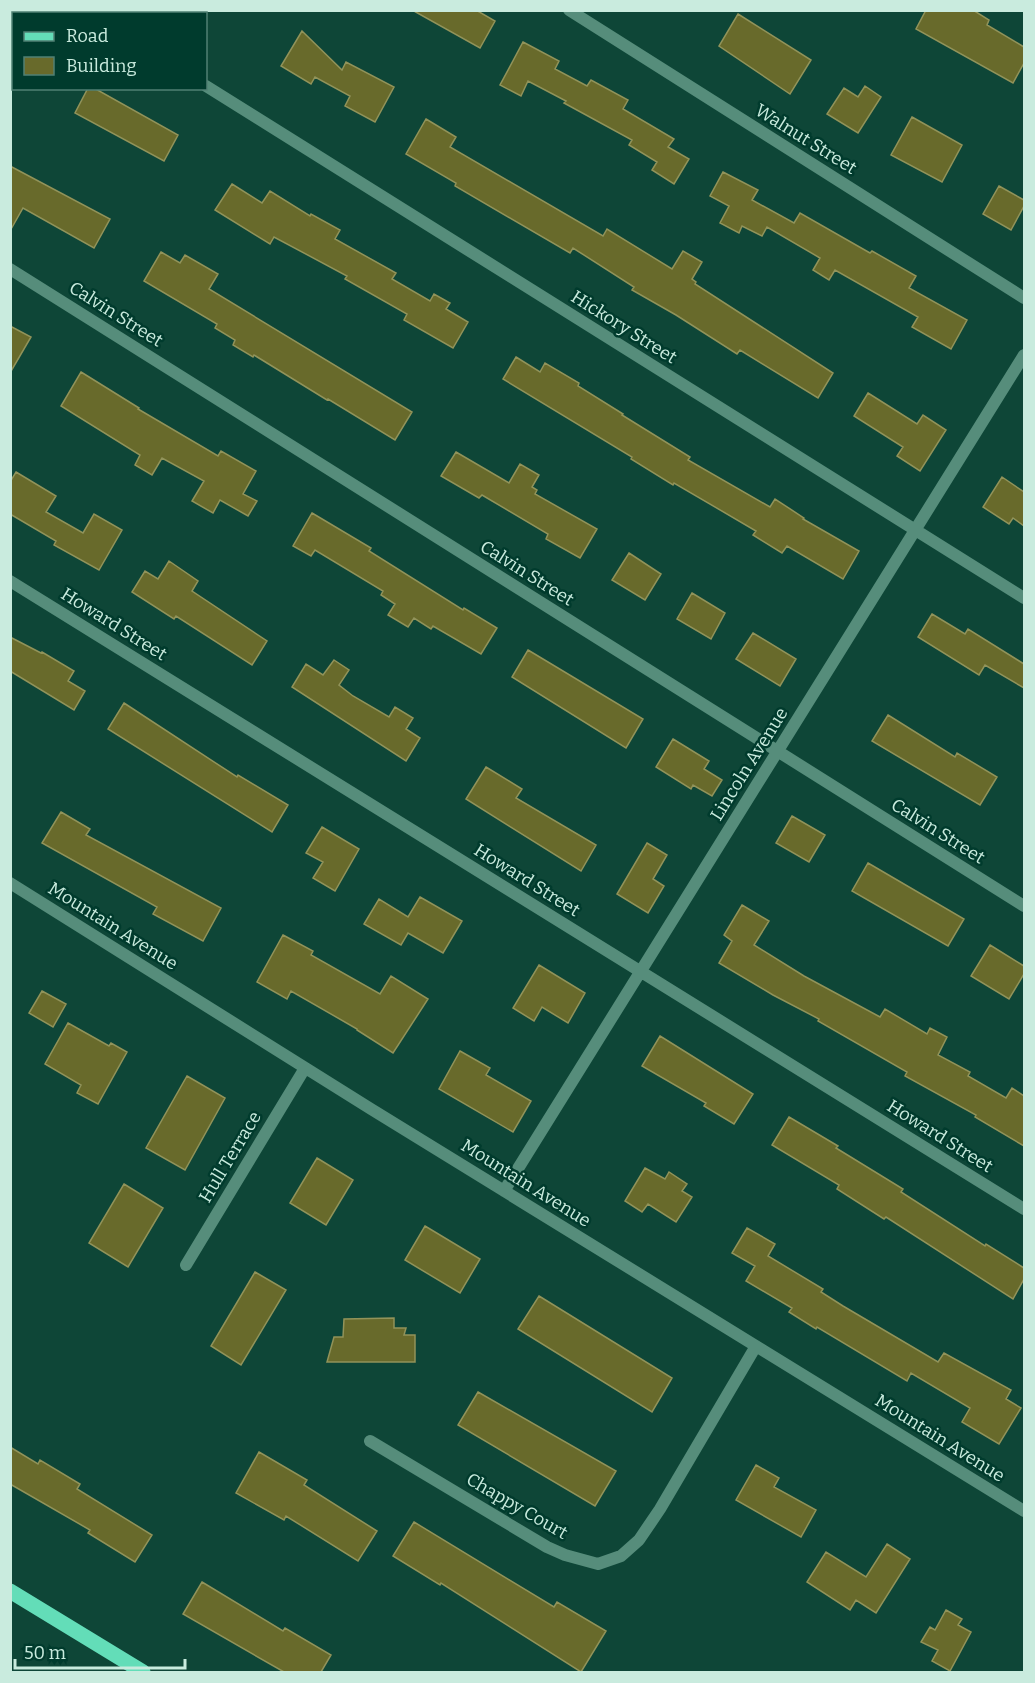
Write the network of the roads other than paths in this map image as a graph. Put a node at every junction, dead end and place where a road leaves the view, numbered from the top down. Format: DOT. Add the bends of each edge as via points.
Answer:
graph roads {
  1 [pos="569,10"];
  2 [pos="207,87"];
  3 [pos="10,269"];
  4 [pos="1024,298"];
  5 [pos="1024,355"];
  6 [pos="915,531"];
  7 [pos="10,581"];
  8 [pos="1024,598"];
  9 [pos="778,752"];
  10 [pos="10,883"];
  11 [pos="1024,906"];
  12 [pos="640,972"];
  13 [pos="305,1068"];
  14 [pos="504,1191"];
  15 [pos="1024,1209"];
  16 [pos="186,1265"];
  17 [pos="756,1346"];
  18 [pos="370,1441"];
  19 [pos="1024,1511"];
  20 [pos="10,1591"];
  21 [pos="142,1672"];
  1 -- 4 [label="street, Walnut Street"];
  2 -- 6 [label="street, Hickory Street"];
  3 -- 9 [label="street, Calvin Street"];
  5 -- 6 [label="street, Lincoln Avenue"];
  6 -- 8 [label="street, Hickory Street"];
  6 -- 9 [label="street, Lincoln Avenue"];
  7 -- 12 [label="street, Howard Street"];
  9 -- 11 [label="street, Calvin Street"];
  9 -- 12 [label="street, Lincoln Avenue"];
  10 -- 13 [label="street, Mountain Avenue"];
  12 -- 14 [label="street, Lincoln Avenue"];
  12 -- 15 [label="street, Howard Street"];
  13 -- 14 [label="street, Mountain Avenue"];
  13 -- 16 [label="street, Hull Terrace"];
  14 -- 17 [label="street, Mountain Avenue"];
  17 -- 18 [label="street, Chappy Court" via="639,1540 621,1556 598,1564 547,1547"];
  17 -- 19 [label="street, Mountain Avenue"];
  20 -- 21 [label="main road"];
}
